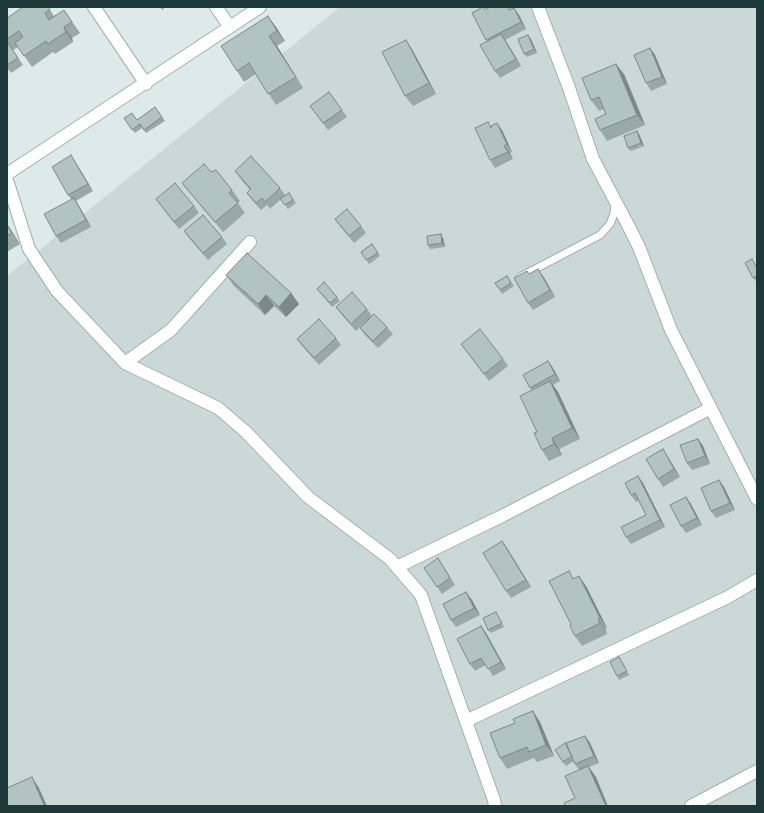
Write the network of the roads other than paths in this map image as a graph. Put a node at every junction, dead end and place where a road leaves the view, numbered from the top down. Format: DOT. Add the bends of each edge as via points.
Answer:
graph roads {
  1 [pos="94,7"];
  2 [pos="216,7"];
  3 [pos="260,7"];
  4 [pos="538,7"];
  5 [pos="230,27"];
  6 [pos="146,84"];
  7 [pos="7,174"];
  8 [pos="7,180"];
  9 [pos="616,201"];
  10 [pos="250,242"];
  11 [pos="520,277"];
  12 [pos="125,363"];
  13 [pos="711,408"];
  14 [pos="757,499"];
  15 [pos="397,567"];
  16 [pos="757,580"];
  17 [pos="466,721"];
  18 [pos="757,771"];
  19 [pos="495,806"];
  20 [pos="691,806"];
  1 -- 6 [label="street"];
  2 -- 5 [label="street"];
  3 -- 5 [label="street"];
  4 -- 9 [label="street" via="593,159"];
  5 -- 6 [label="street"];
  6 -- 7 [label="street"];
  8 -- 12 [label="street" via="30,249 58,291"];
  9 -- 11 [label="lane" via="610,224 600,235"];
  9 -- 13 [label="street" via="639,247 671,330"];
  10 -- 12 [label="street" via="171,330"];
  12 -- 15 [label="street" via="218,408 246,432 308,497"];
  13 -- 14 [label="street"];
  13 -- 15 [label="street"];
  15 -- 17 [label="street" via="421,594"];
  16 -- 17 [label="street" via="728,597"];
  17 -- 19 [label="street"];
  18 -- 20 [label="street"];
}
